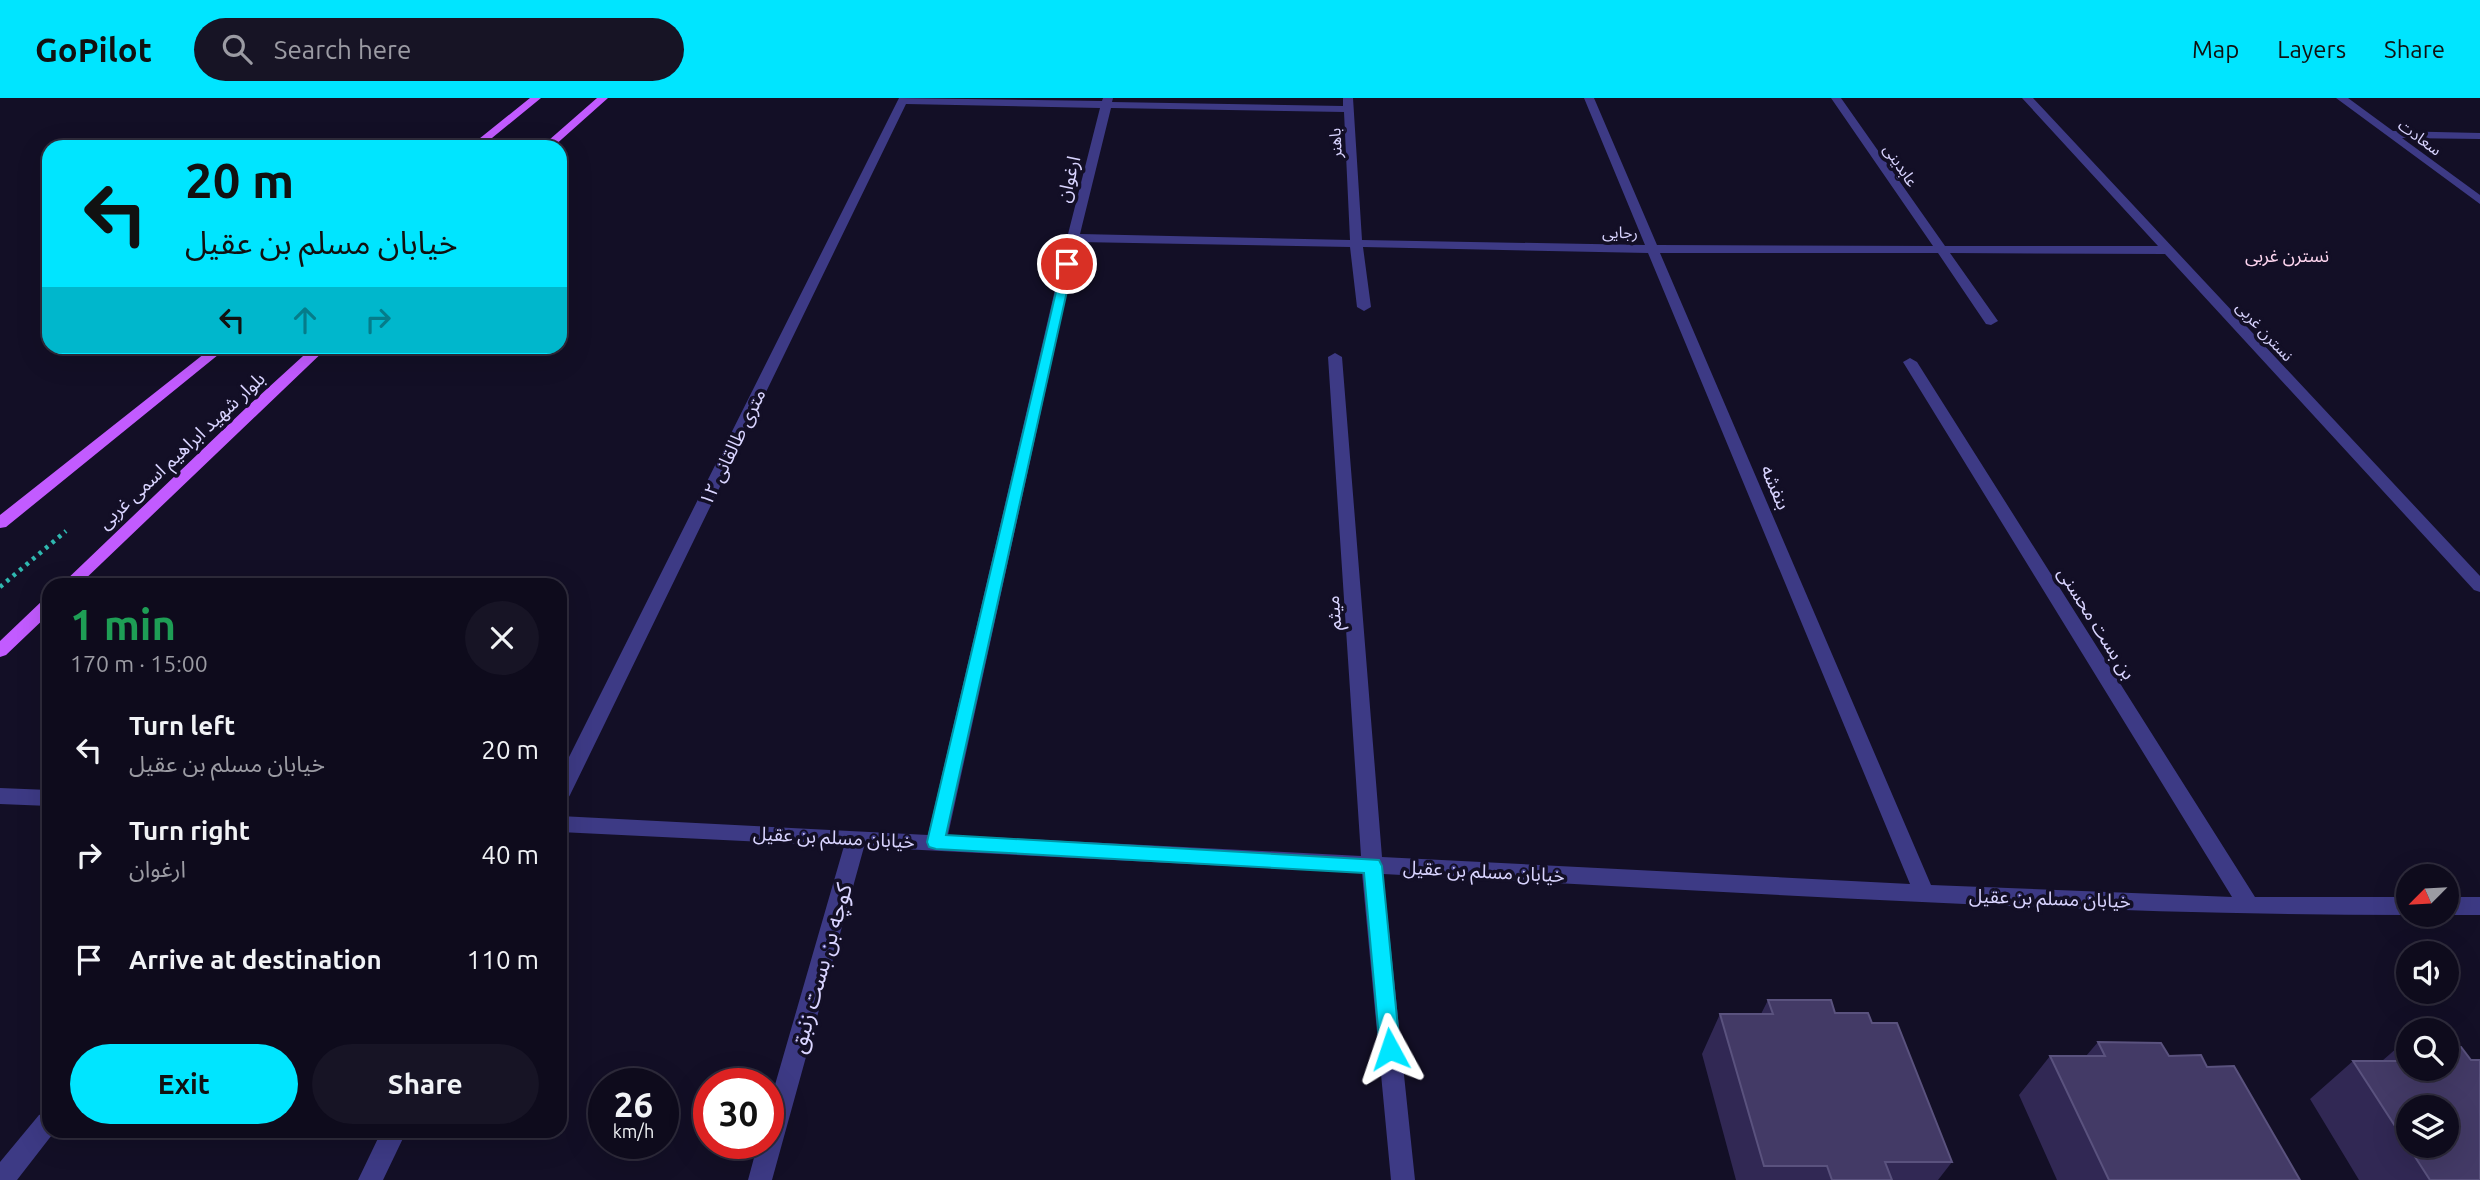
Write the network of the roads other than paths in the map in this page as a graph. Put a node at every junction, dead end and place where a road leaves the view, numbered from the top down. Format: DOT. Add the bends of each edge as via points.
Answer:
graph roads {
  1 [pos="536,98"];
  2 [pos="603,98"];
  3 [pos="1590,98"];
  4 [pos="1836,98"];
  5 [pos="2026,98"];
  6 [pos="2341,98"];
  7 [pos="904,99"];
  8 [pos="1107,102"];
  9 [pos="1349,104"];
  10 [pos="2389,134"];
  11 [pos="2480,136"];
  12 [pos="483,140"];
  13 [pos="554,140"];
  14 [pos="2480,200"];
  15 [pos="1073,238"];
  16 [pos="1356,243"];
  17 [pos="1653,248"];
  18 [pos="1940,250"];
  19 [pos="2166,250"];
  20 [pos="1364,307"];
  21 [pos="1991,321"];
  22 [pos="213,354"];
  23 [pos="314,354"];
  24 [pos="1335,357"];
  25 [pos="1910,362"];
  26 [pos="0,523"];
  27 [pos="76,578"];
  28 [pos="2480,586"];
  29 [pos="42,611"];
  30 [pos="0,651"];
  31 [pos="567,781"];
  32 [pos="0,796"];
  33 [pos="42,798"];
  34 [pos="567,824"];
  35 [pos="856,838"];
  36 [pos="936,842"];
  37 [pos="1372,866"];
  38 [pos="1924,893"];
  39 [pos="2249,906"];
  40 [pos="2396,906"];
  41 [pos="2459,906"];
  42 [pos="2480,906"];
  43 [pos="42,1129"];
  44 [pos="390,1138"];
  45 [pos="1,1180"];
  46 [pos="370,1180"];
  47 [pos="760,1180"];
  48 [pos="1403,1180"];
  1 -- 12 [label="main road"];
  2 -- 13 [label="main road"];
  3 -- 17 [label="street, بنفشه"];
  4 -- 18 [label="street, عابدینی"];
  5 -- 19 [label="street, نسترن غربی"];
  6 -- 10 [label="street, سعادت"];
  7 -- 8 [label="street, باهنر"];
  7 -- 31 [label="street, ۱۲ متری طالقانی"];
  8 -- 9 [label="street, باهنر"];
  8 -- 15 [label="street, ارغوان"];
  9 -- 16 [label="street, باهنر"];
  10 -- 11 [label="street"];
  10 -- 14 [label="street, سعادت"];
  15 -- 16 [label="street, رجایی"];
  15 -- 36 [label="street, ارغوان"];
  16 -- 17 [label="street, رجایی"];
  16 -- 20 [label="street, باهنر"];
  17 -- 18 [label="street, رجایی"];
  17 -- 38 [label="street, بنفشه"];
  18 -- 19 [label="street, رجایی"];
  18 -- 21 [label="street, عابدینی"];
  19 -- 28 [label="street, نسترن غربی"];
  22 -- 26 [label="main road"];
  23 -- 27 [label="main road, بلوار شهید ابراهیم اسمی غربی"];
  24 -- 37 [label="street, میثم"];
  25 -- 39 [label="street, بن بست محسنی"];
  29 -- 30 [label="main road"];
  32 -- 33 [label="street"];
  34 -- 35 [label="street, خیابان مسلم بن عقیل"];
  35 -- 36 [label="street, خیابان مسلم بن عقیل"];
  35 -- 47 [label="street, کوچه بن بست زنبق"];
  36 -- 37 [label="street, خیابان مسلم بن عقیل"];
  37 -- 38 [label="street, خیابان مسلم بن عقیل"];
  37 -- 48 [label="street, میثم"];
  38 -- 39 [label="street, خیابان مسلم بن عقیل"];
  39 -- 40 [label="street, خیابان مسلم بن عقیل"];
  41 -- 42 [label="street"];
  43 -- 45 [label="street"];
  44 -- 46 [label="street"];
}
